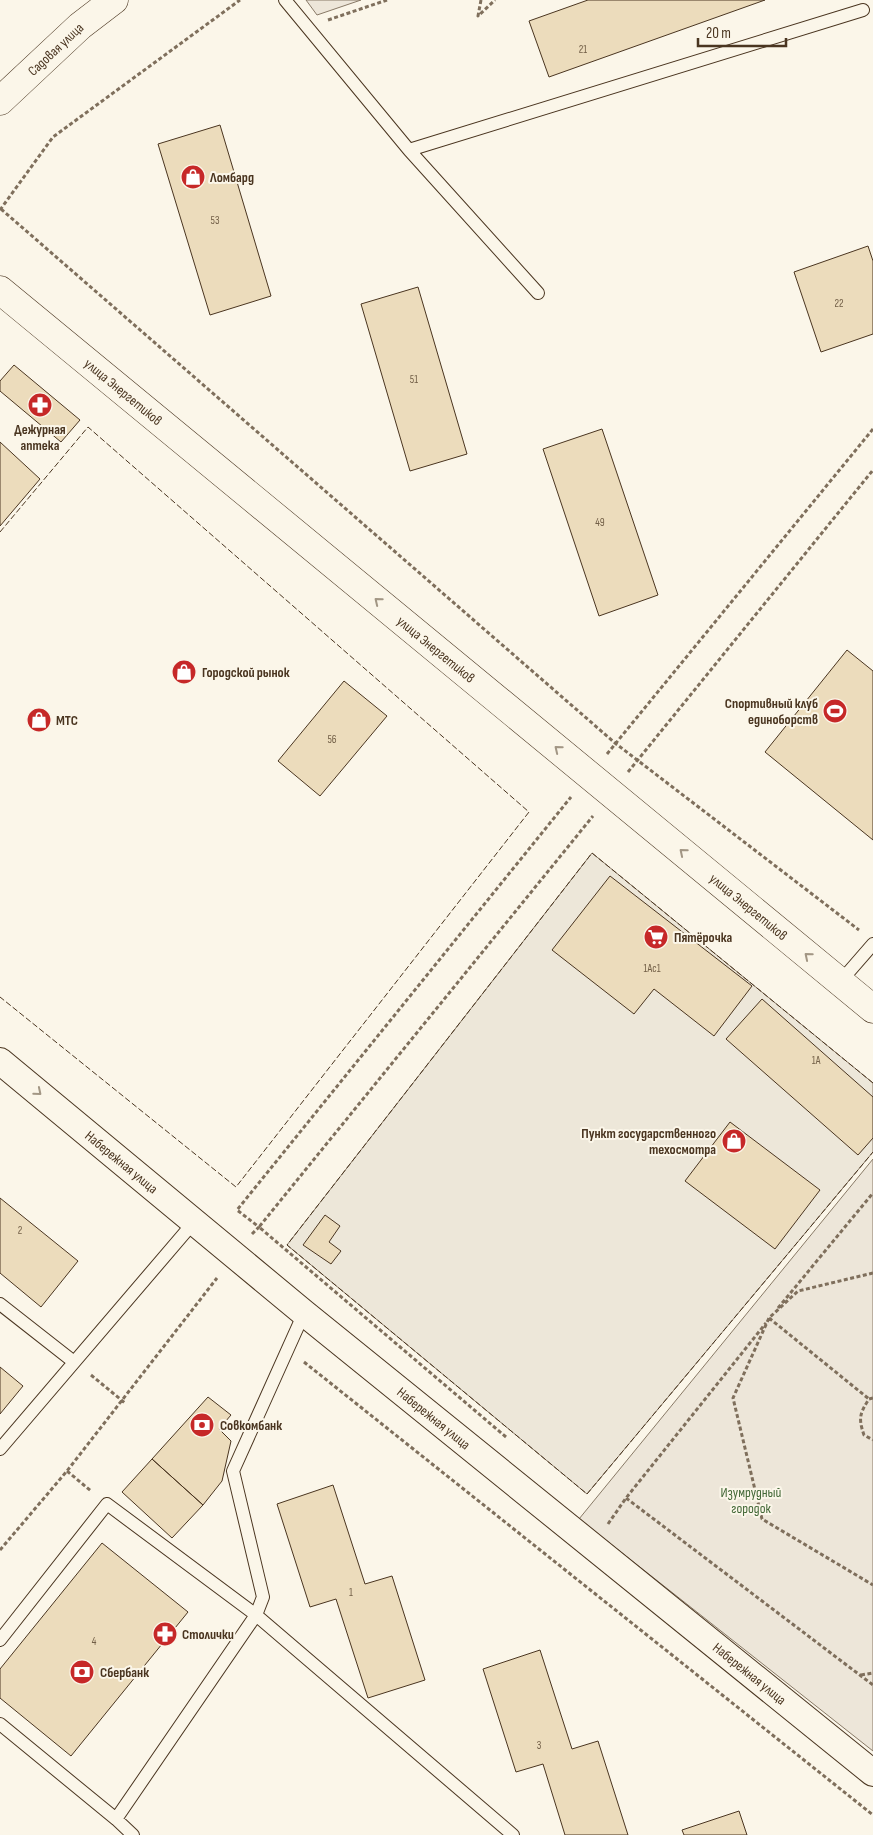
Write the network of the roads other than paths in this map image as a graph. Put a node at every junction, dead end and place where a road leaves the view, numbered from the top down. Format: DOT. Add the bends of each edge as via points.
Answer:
graph roads {
  1 [pos="114,0"];
  2 [pos="285,0"];
  3 [pos="863,10"];
  4 [pos="0,101"];
  5 [pos="409,150"];
  6 [pos="0,290"];
  7 [pos="538,293"];
  8 [pos="869,940"];
  9 [pos="840,982"];
  10 [pos="873,1009"];
  11 [pos="0,1061"];
  12 [pos="194,1222"];
  13 [pos="0,1304"];
  14 [pos="304,1313"];
  15 [pos="74,1362"];
  16 [pos="0,1449"];
  17 [pos="256,1615"];
  18 [pos="0,1640"];
  19 [pos="0,1724"];
  20 [pos="873,1773"];
  21 [pos="116,1820"];
  22 [pos="134,1835"];
  23 [pos="513,1835"];
  1 -- 4 [label="street, Садовая улица" via="80,26"];
  2 -- 5 [label="lane"];
  3 -- 5 [label="lane"];
  5 -- 7 [label="lane"];
  9 -- 6 [label="street, улица Энергетиков, one-way"];
  8 -- 9 [label="lane"];
  9 -- 10 [label="street, улица Энергетиков"];
  11 -- 12 [label="street, Набережная улица, one-way"];
  12 -- 14 [label="street, Набережная улица"];
  12 -- 15 [label="lane"];
  13 -- 15 [label="lane"];
  14 -- 17 [label="lane" via="233,1471 264,1597"];
  14 -- 20 [label="street, Набережная улица"];
  15 -- 16 [label="lane"];
  17 -- 18 [label="lane" via="108,1504"];
  17 -- 21 [label="lane"];
  17 -- 23 [label="lane"];
  19 -- 21 [label="lane"];
  21 -- 22 [label="lane"];
}
